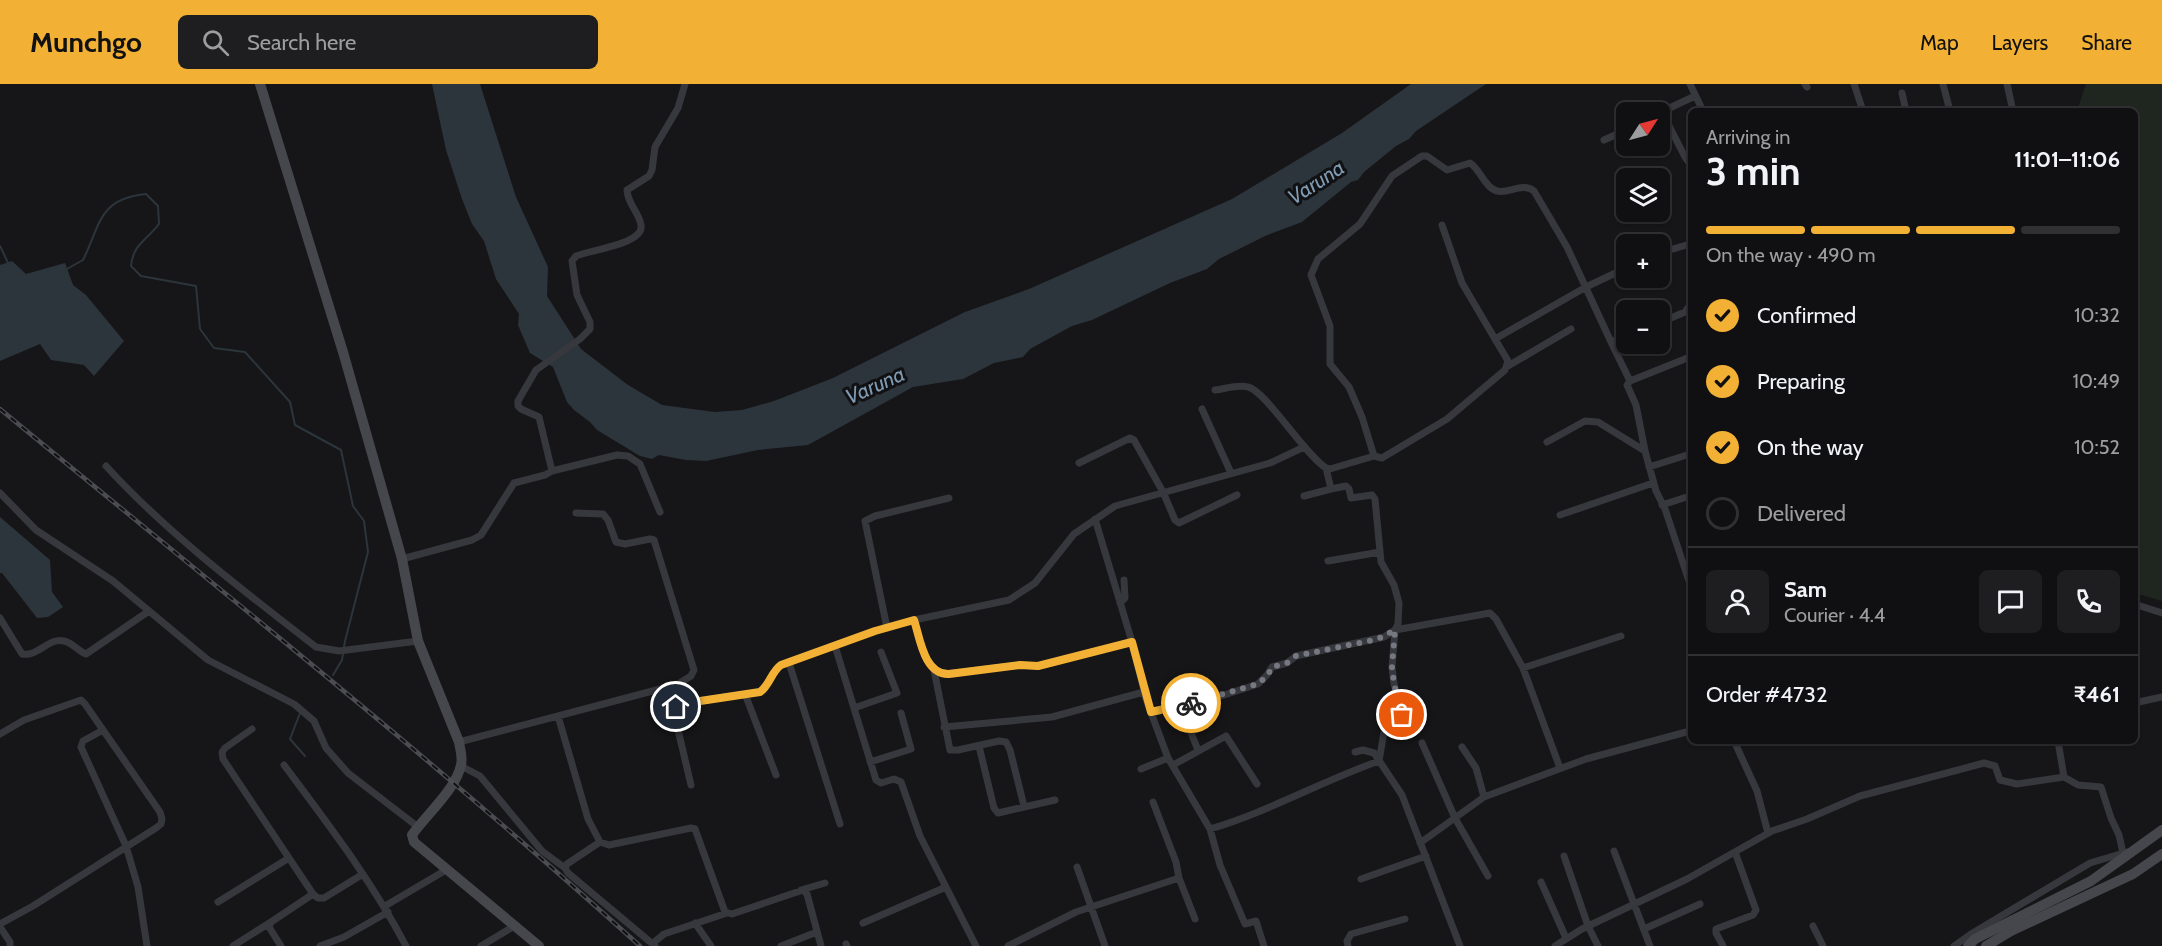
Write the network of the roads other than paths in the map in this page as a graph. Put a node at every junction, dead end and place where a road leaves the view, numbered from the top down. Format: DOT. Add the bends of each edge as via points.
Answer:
graph roads {
  1 [pos="260,84"];
  2 [pos="686,84"];
  3 [pos="1690,84"];
  4 [pos="1854,84"];
  5 [pos="1943,84"];
  6 [pos="2007,84"];
  7 [pos="1902,93"];
  8 [pos="1695,96"];
  9 [pos="1670,108"];
  10 [pos="1701,108"];
  11 [pos="1862,108"];
  12 [pos="1905,108"];
  13 [pos="1949,108"];
  14 [pos="2012,108"];
  15 [pos="1670,131"];
  16 [pos="1616,135"];
  17 [pos="1604,140"];
  18 [pos="1688,161"];
  19 [pos="1442,225"];
  20 [pos="1688,245"];
  21 [pos="1670,250"];
  22 [pos="1616,273"];
  23 [pos="1586,287"];
  24 [pos="1688,307"];
  25 [pos="1670,318"];
  26 [pos="1571,329"];
  27 [pos="1495,339"];
  28 [pos="1616,340"];
  29 [pos="1611,342"];
  30 [pos="1688,358"];
  31 [pos="1508,366"];
  32 [pos="1630,381"];
  33 [pos="1215,390"];
  34 [pos="1202,409"];
  35 [pos="1547,442"];
  36 [pos="1304,447"];
  37 [pos="1645,451"];
  38 [pos="1688,455"];
  39 [pos="1374,456"];
  40 [pos="1079,463"];
  41 [pos="106,466"];
  42 [pos="1649,467"];
  43 [pos="1326,468"];
  44 [pos="552,471"];
  45 [pos="1232,473"];
  46 [pos="1653,483"];
  47 [pos="1331,489"];
  48 [pos="1163,492"];
  49 [pos="0,493"];
  50 [pos="1237,495"];
  51 [pos="1304,496"];
  52 [pos="1688,497"];
  53 [pos="949,498"];
  54 [pos="1662,505"];
  55 [pos="660,512"];
  56 [pos="576,513"];
  57 [pos="1560,514"];
  58 [pos="1095,519"];
  59 [pos="1380,552"];
  60 [pos="402,559"];
  61 [pos="1328,561"];
  62 [pos="1688,578"];
  63 [pos="1124,580"];
  64 [pos="1120,603"];
  65 [pos="2138,605"];
  66 [pos="148,610"];
  67 [pos="2162,613"];
  68 [pos="0,618"];
  69 [pos="914,620"];
  70 [pos="887,628"];
  71 [pos="1395,630"];
  72 [pos="1621,636"];
  73 [pos="418,641"];
  74 [pos="1132,642"];
  75 [pos="835,646"];
  76 [pos="881,652"];
  77 [pos="789,663"];
  78 [pos="1523,668"];
  79 [pos="934,670"];
  80 [pos="670,689"];
  81 [pos="745,694"];
  82 [pos="1145,696"];
  83 [pos="2162,697"];
  84 [pos="678,702"];
  85 [pos="2138,702"];
  86 [pos="1180,706"];
  87 [pos="854,708"];
  88 [pos="1151,712"];
  89 [pos="901,713"];
  90 [pos="558,716"];
  91 [pos="944,727"];
  92 [pos="252,729"];
  93 [pos="104,730"];
  94 [pos="1688,733"];
  95 [pos="0,734"];
  96 [pos="459,742"];
  97 [pos="1422,743"];
  98 [pos="1735,744"];
  99 [pos="2058,744"];
  100 [pos="979,746"];
  101 [pos="1462,747"];
  102 [pos="1198,750"];
  103 [pos="1355,752"];
  104 [pos="1171,761"];
  105 [pos="1379,761"];
  106 [pos="870,762"];
  107 [pos="284,765"];
  108 [pos="461,766"];
  109 [pos="1560,768"];
  110 [pos="1141,769"];
  111 [pos="776,776"];
  112 [pos="2064,777"];
  113 [pos="1257,784"];
  114 [pos="691,785"];
  115 [pos="1484,797"];
  116 [pos="1055,800"];
  117 [pos="1153,802"];
  118 [pos="1024,806"];
  119 [pos="1455,818"];
  120 [pos="840,824"];
  121 [pos="418,826"];
  122 [pos="1210,829"];
  123 [pos="2162,831"];
  124 [pos="1768,833"];
  125 [pos="600,842"];
  126 [pos="1420,843"];
  127 [pos="126,846"];
  128 [pos="1614,851"];
  129 [pos="1735,852"];
  130 [pos="2123,853"];
  131 [pos="2162,854"];
  132 [pos="1426,856"];
  133 [pos="1564,856"];
  134 [pos="289,858"];
  135 [pos="1077,867"];
  136 [pos="565,868"];
  137 [pos="446,870"];
  138 [pos="363,874"];
  139 [pos="1488,876"];
  140 [pos="1179,878"];
  141 [pos="1361,879"];
  142 [pos="1541,882"];
  143 [pos="825,883"];
  144 [pos="946,887"];
  145 [pos="801,890"];
  146 [pos="313,894"];
  147 [pos="218,902"];
  148 [pos="1634,904"];
  149 [pos="1700,904"];
  150 [pos="1091,908"];
  151 [pos="387,909"];
  152 [pos="727,913"];
  153 [pos="1195,919"];
  154 [pos="1405,919"];
  155 [pos="271,922"];
  156 [pos="695,923"];
  157 [pos="863,923"];
  158 [pos="516,925"];
  159 [pos="0,926"];
  160 [pos="1588,926"];
  161 [pos="1813,926"];
  162 [pos="1644,929"];
  163 [pos="817,932"];
  164 [pos="1566,938"];
  165 [pos="340,943"];
  166 [pos="654,945"];
  167 [pos="10,946"];
  168 [pos="147,946"];
  169 [pos="233,946"];
  170 [pos="281,946"];
  171 [pos="320,946"];
  172 [pos="406,946"];
  173 [pos="481,946"];
  174 [pos="539,946"];
  175 [pos="711,946"];
  176 [pos="781,946"];
  177 [pos="821,946"];
  178 [pos="976,946"];
  179 [pos="1008,946"];
  180 [pos="1105,946"];
  181 [pos="1264,946"];
  182 [pos="1348,946"];
  183 [pos="1460,946"];
  184 [pos="1555,946"];
  185 [pos="1599,946"];
  186 [pos="1650,946"];
  187 [pos="1723,946"];
  188 [pos="1823,946"];
  189 [pos="1954,946"];
  190 [pos="1968,946"];
  191 [pos="1986,946"];
  1 -- 60 [label="street"];
  2 -- 44 [label="street" via="678,108 655,147 650,177 627,190 641,232 623,243 576,256 572,261 590,329 542,365 518,401 521,409 539,417"];
  3 -- 8 [label="street"];
  4 -- 11 [label="street"];
  5 -- 13 [label="street"];
  6 -- 14 [label="street"];
  7 -- 12 [label="street"];
  8 -- 9 [label="street"];
  8 -- 10 [label="street"];
  15 -- 18 [label="street"];
  16 -- 17 [label="street"];
  19 -- 27 [label="street" via="1462,283"];
  20 -- 21 [label="street"];
  22 -- 23 [label="street"];
  23 -- 27 [label="street"];
  23 -- 29 [label="street"];
  23 -- 39 [label="street" via="1531,188 1497,191 1470,163 1447,170 1427,156 1417,157 1392,176 1360,224 1318,259 1311,275 1330,326 1330,364 1349,387"];
  24 -- 25 [label="street"];
  26 -- 31 [label="street"];
  27 -- 31 [label="street"];
  28 -- 29 [label="street"];
  29 -- 32 [label="street"];
  30 -- 32 [label="street"];
  31 -- 39 [label="street" via="1447,419 1382,458"];
  32 -- 37 [label="street" via="1627,385 1636,405"];
  33 -- 36 [label="street" via="1251,387"];
  34 -- 45 [label="street"];
  35 -- 37 [label="street" via="1593,421"];
  36 -- 43 [label="street"];
  36 -- 45 [label="street" via="1270,463"];
  37 -- 42 [label="street"];
  38 -- 42 [label="street"];
  39 -- 43 [label="street"];
  40 -- 48 [label="street" via="1130,438"];
  41 -- 73 [label="street" via="148,508 316,647 339,651"];
  42 -- 46 [label="street"];
  43 -- 47 [label="street"];
  44 -- 55 [label="street" via="617,455 628,456 640,464"];
  44 -- 60 [label="street" via="514,483 481,535"];
  45 -- 48 [label="street"];
  46 -- 54 [label="street"];
  46 -- 57 [label="street"];
  47 -- 51 [label="street"];
  47 -- 59 [label="street" via="1346,486 1353,499 1374,497"];
  48 -- 50 [label="street" via="1179,523"];
  48 -- 58 [label="street" via="1114,506"];
  49 -- 66 [label="street" via="36,530 113,581"];
  52 -- 54 [label="street"];
  53 -- 70 [label="street" via="865,521"];
  54 -- 62 [label="street"];
  56 -- 80 [label="street" via="603,514 616,542 621,544 654,540 694,670"];
  58 -- 64 [label="street"];
  58 -- 69 [label="street" via="1074,534 1035,583 1009,600"];
  59 -- 61 [label="street"];
  59 -- 71 [label="street" via="1382,566 1399,603"];
  60 -- 73 [label="street"];
  63 -- 64 [label="street" via="1125,598"];
  64 -- 74 [label="street"];
  65 -- 67 [label="street"];
  66 -- 68 [label="street" via="86,654 63,640 32,654 22,654"];
  66 -- 121 [label="street" via="208,660 294,704 314,721 326,747 348,773"];
  69 -- 70 [label="street"];
  69 -- 79 [label="street"];
  70 -- 75 [label="street"];
  71 -- 78 [label="street" via="1490,614"];
  71 -- 86 [label="street" via="1378,639 1296,656 1272,667 1258,684"];
  71 -- 105 [label="street" via="1392,667 1402,712 1400,719 1384,732"];
  72 -- 78 [label="street"];
  73 -- 96 [label="street"];
  74 -- 79 [label="street" via="1038,666 949,674"];
  74 -- 82 [label="street"];
  75 -- 77 [label="street"];
  75 -- 87 [label="street"];
  76 -- 87 [label="street" via="897,693"];
  77 -- 81 [label="street" via="776,669 766,688"];
  77 -- 120 [label="street"];
  78 -- 109 [label="street"];
  79 -- 91 [label="street"];
  80 -- 84 [label="street"];
  80 -- 90 [label="street"];
  81 -- 84 [label="street"];
  81 -- 111 [label="street"];
  82 -- 88 [label="street"];
  82 -- 91 [label="street" via="1140,693 1052,717"];
  83 -- 85 [label="street"];
  84 -- 114 [label="street" via="674,712"];
  86 -- 88 [label="street"];
  86 -- 102 [label="street"];
  87 -- 106 [label="street"];
  88 -- 104 [label="street"];
  89 -- 106 [label="street" via="911,749"];
  90 -- 96 [label="street"];
  90 -- 125 [label="street" via="588,819"];
  91 -- 100 [label="street" via="951,751"];
  92 -- 134 [label="street" via="225,748 223,759"];
  93 -- 95 [label="street" via="81,700 24,720"];
  93 -- 127 [label="street" via="83,741 81,747"];
  93 -- 127 [label="street" via="162,819 156,828"];
  94 -- 109 [label="street"];
  96 -- 108 [label="street"];
  97 -- 119 [label="street"];
  98 -- 124 [label="street" via="1757,790"];
  99 -- 112 [label="street"];
  100 -- 118 [label="street" via="1006,742"];
  100 -- 118 [label="street" via="996,811"];
  101 -- 115 [label="street" via="1476,768"];
  102 -- 104 [label="street"];
  102 -- 113 [label="street" via="1226,736"];
  103 -- 105 [label="street" via="1369,751"];
  104 -- 110 [label="street"];
  104 -- 122 [label="street"];
  105 -- 122 [label="street"];
  105 -- 126 [label="street" via="1402,795"];
  106 -- 144 [label="street" via="878,783 894,779 901,782 916,826"];
  107 -- 138 [label="street"];
  108 -- 121 [label="street" via="453,783"];
  108 -- 136 [label="street" via="480,776 542,851"];
  109 -- 115 [label="street"];
  112 -- 124 [label="street" via="2016,784 2000,780 1995,766 1984,762 1860,796"];
  112 -- 130 [label="street" via="2078,785 2102,787"];
  115 -- 119 [label="street"];
  116 -- 118 [label="street"];
  117 -- 140 [label="street"];
  119 -- 126 [label="street"];
  119 -- 139 [label="street"];
  121 -- 137 [label="street" via="412,835 414,842"];
  122 -- 181 [label="street" via="1220,865 1245,924 1256,921"];
  123 -- 130 [label="street" via="2144,846"];
  123 -- 190 [label="street, bridge" via="2098,877"];
  124 -- 129 [label="street"];
  125 -- 136 [label="street"];
  125 -- 152 [label="street" via="609,844 695,829"];
  126 -- 132 [label="street"];
  127 -- 159 [label="street"];
  127 -- 168 [label="street" via="138,887"];
  128 -- 148 [label="street"];
  129 -- 148 [label="street"];
  129 -- 187 [label="street" via="1756,910 1753,915 1716,929"];
  130 -- 189 [label="street" via="2090,863"];
  131 -- 191 [label="street" via="2133,874"];
  132 -- 141 [label="street"];
  132 -- 183 [label="street"];
  133 -- 160 [label="street"];
  134 -- 146 [label="street"];
  134 -- 147 [label="street"];
  135 -- 150 [label="street"];
  136 -- 166 [label="street"];
  137 -- 151 [label="street"];
  137 -- 158 [label="street"];
  138 -- 146 [label="street" via="324,898"];
  138 -- 151 [label="street"];
  140 -- 150 [label="street"];
  140 -- 153 [label="street"];
  142 -- 164 [label="street"];
  143 -- 145 [label="street"];
  144 -- 157 [label="street"];
  144 -- 178 [label="street"];
  145 -- 152 [label="street"];
  145 -- 163 [label="street" via="807,894"];
  146 -- 155 [label="street"];
  148 -- 160 [label="street"];
  148 -- 162 [label="street"];
  149 -- 162 [label="street"];
  150 -- 179 [label="street"];
  150 -- 180 [label="street"];
  151 -- 165 [label="street"];
  151 -- 172 [label="street"];
  152 -- 156 [label="street"];
  154 -- 182 [label="street" via="1351,934"];
  155 -- 169 [label="street"];
  155 -- 170 [label="street"];
  156 -- 166 [label="street" via="664,934"];
  156 -- 175 [label="street"];
  158 -- 173 [label="street"];
  158 -- 174 [label="street"];
  159 -- 167 [label="street"];
  160 -- 164 [label="street"];
  160 -- 185 [label="street"];
  161 -- 188 [label="street"];
  162 -- 186 [label="street"];
  163 -- 176 [label="street"];
  163 -- 177 [label="street"];
  164 -- 184 [label="street"];
  165 -- 171 [label="street"];
}
